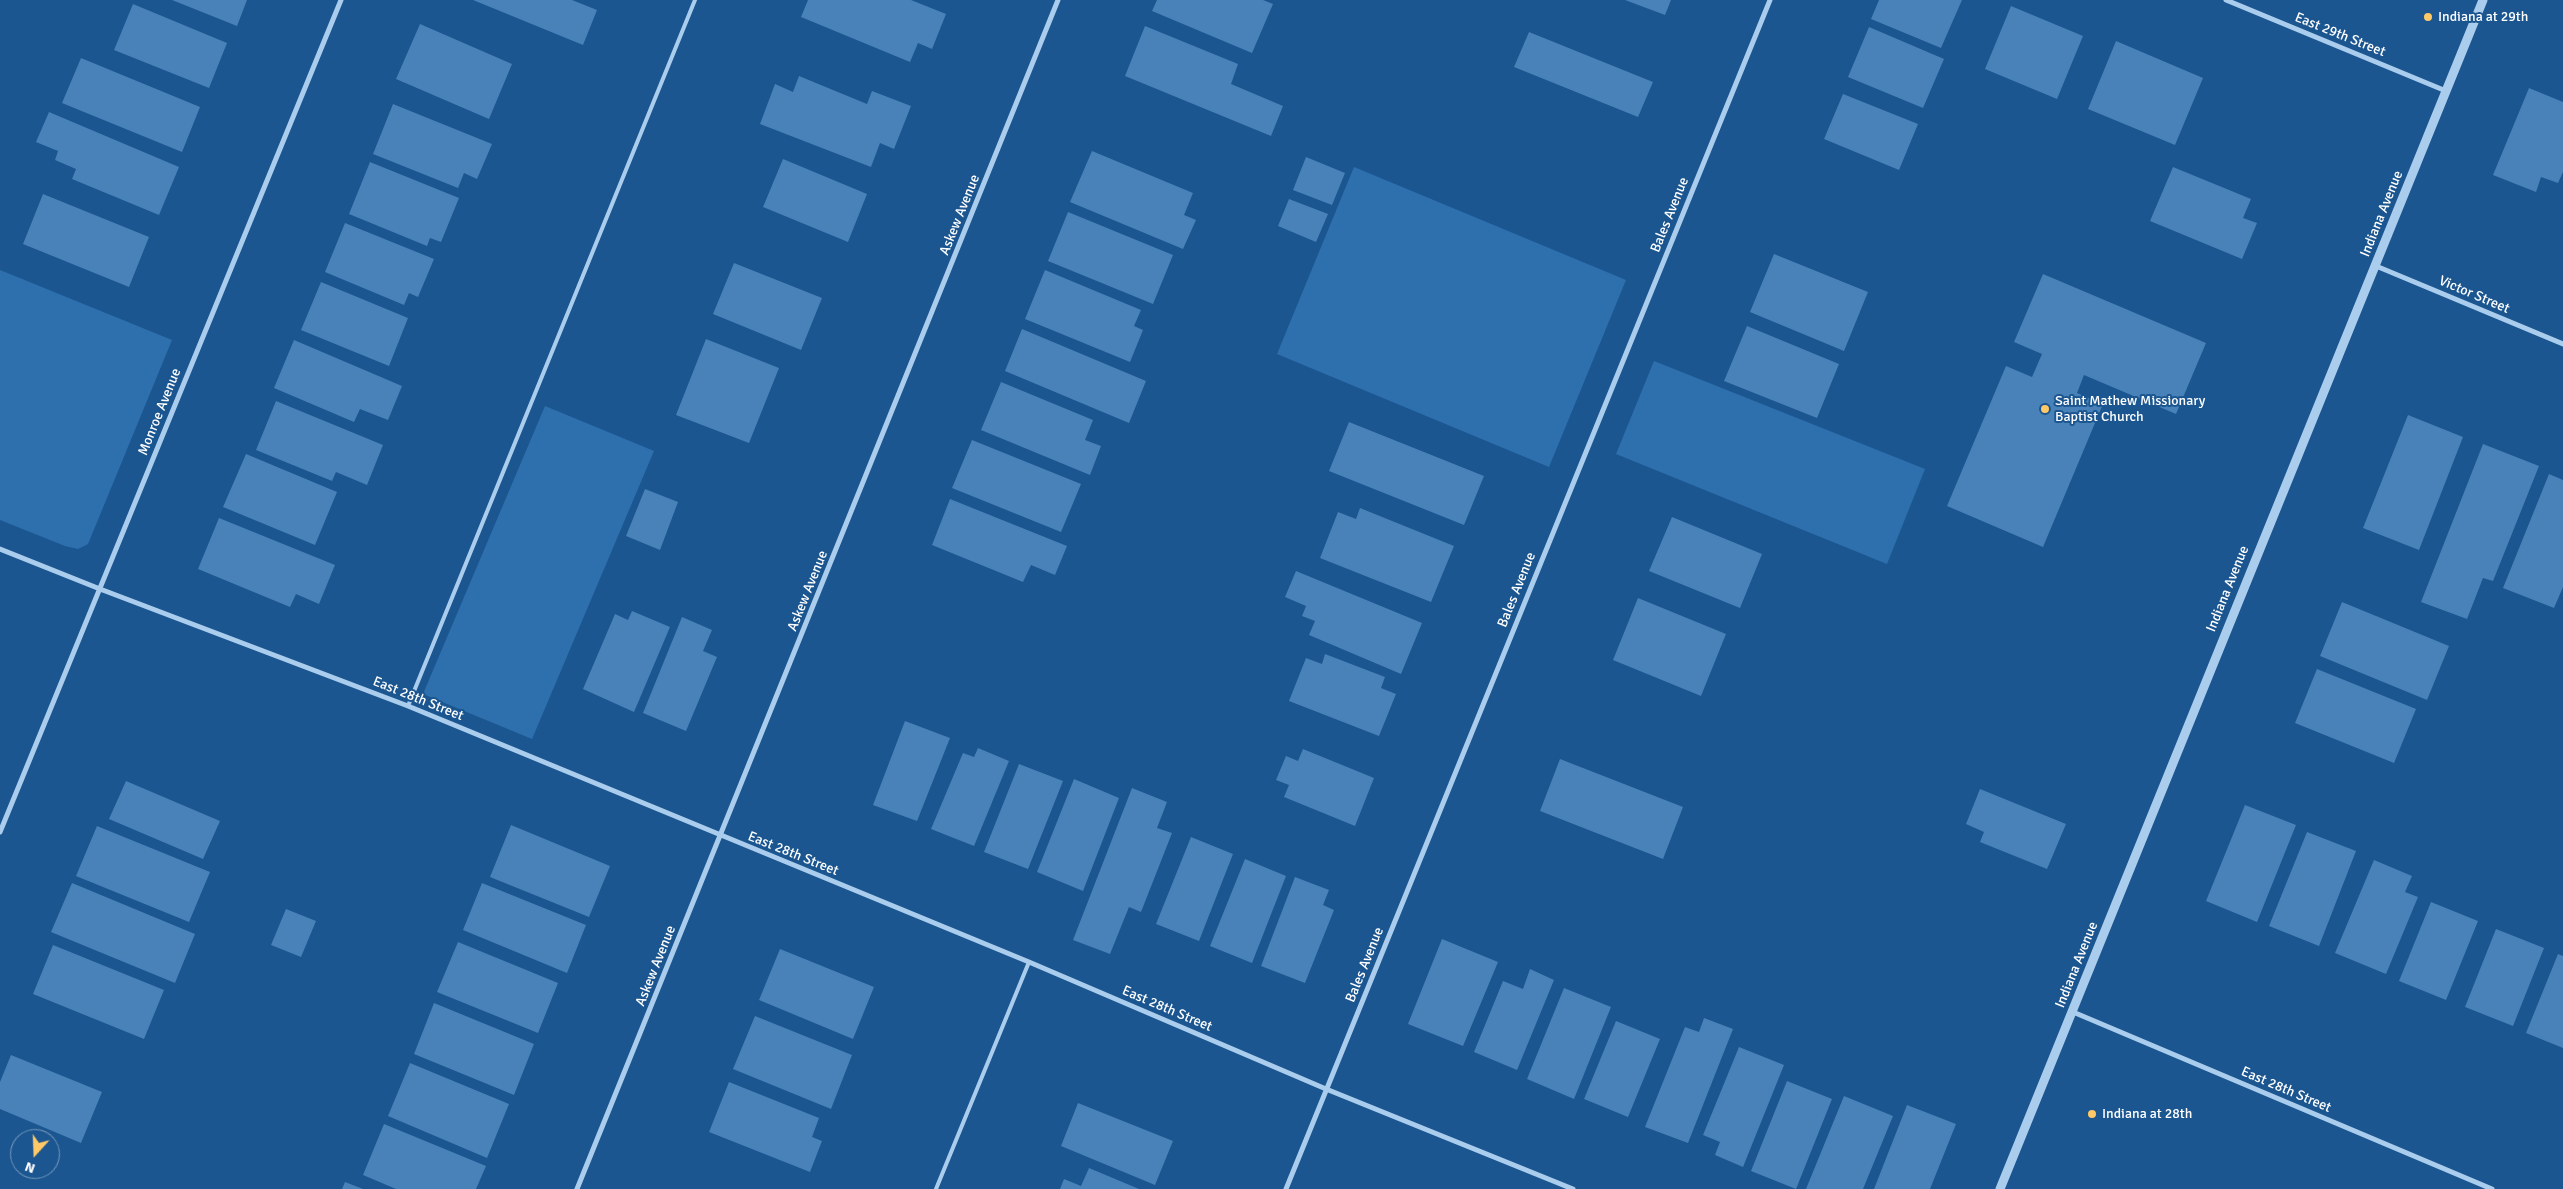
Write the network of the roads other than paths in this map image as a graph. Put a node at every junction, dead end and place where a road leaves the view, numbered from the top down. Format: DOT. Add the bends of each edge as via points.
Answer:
graph roads {
  1 [pos="341,0"];
  2 [pos="695,0"];
  3 [pos="1058,0"];
  4 [pos="1770,0"];
  5 [pos="2226,0"];
  6 [pos="2483,0"];
  7 [pos="2446,91"];
  8 [pos="2376,266"];
  9 [pos="2563,344"];
  10 [pos="0,549"];
  11 [pos="100,589"];
  12 [pos="408,706"];
  13 [pos="0,832"];
  14 [pos="721,837"];
  15 [pos="1029,962"];
  16 [pos="2072,1012"];
  17 [pos="1326,1089"];
  18 [pos="578,1189"];
  19 [pos="936,1189"];
  20 [pos="1286,1189"];
  21 [pos="1573,1189"];
  22 [pos="2000,1189"];
  23 [pos="2492,1189"];
  1 -- 11 [label="street, Monroe Avenue"];
  2 -- 12 [label="lane"];
  3 -- 14 [label="street, Askew Avenue"];
  4 -- 17 [label="street, Bales Avenue"];
  5 -- 7 [label="street, East 29th Street"];
  6 -- 7 [label="street, Indiana Avenue"];
  7 -- 8 [label="street, Indiana Avenue"];
  8 -- 9 [label="street, Victor Street"];
  8 -- 16 [label="street, Indiana Avenue"];
  10 -- 11 [label="street, East 28th Street"];
  11 -- 12 [label="street, East 28th Street"];
  11 -- 13 [label="street, Monroe Avenue"];
  12 -- 14 [label="street, East 28th Street"];
  14 -- 15 [label="street, East 28th Street"];
  14 -- 18 [label="street, Askew Avenue"];
  15 -- 17 [label="street, East 28th Street"];
  15 -- 19 [label="lane"];
  16 -- 22 [label="street, Indiana Avenue"];
  16 -- 23 [label="street, East 28th Street"];
  17 -- 20 [label="street, Bales Avenue"];
  17 -- 21 [label="street, East 28th Street"];
}
